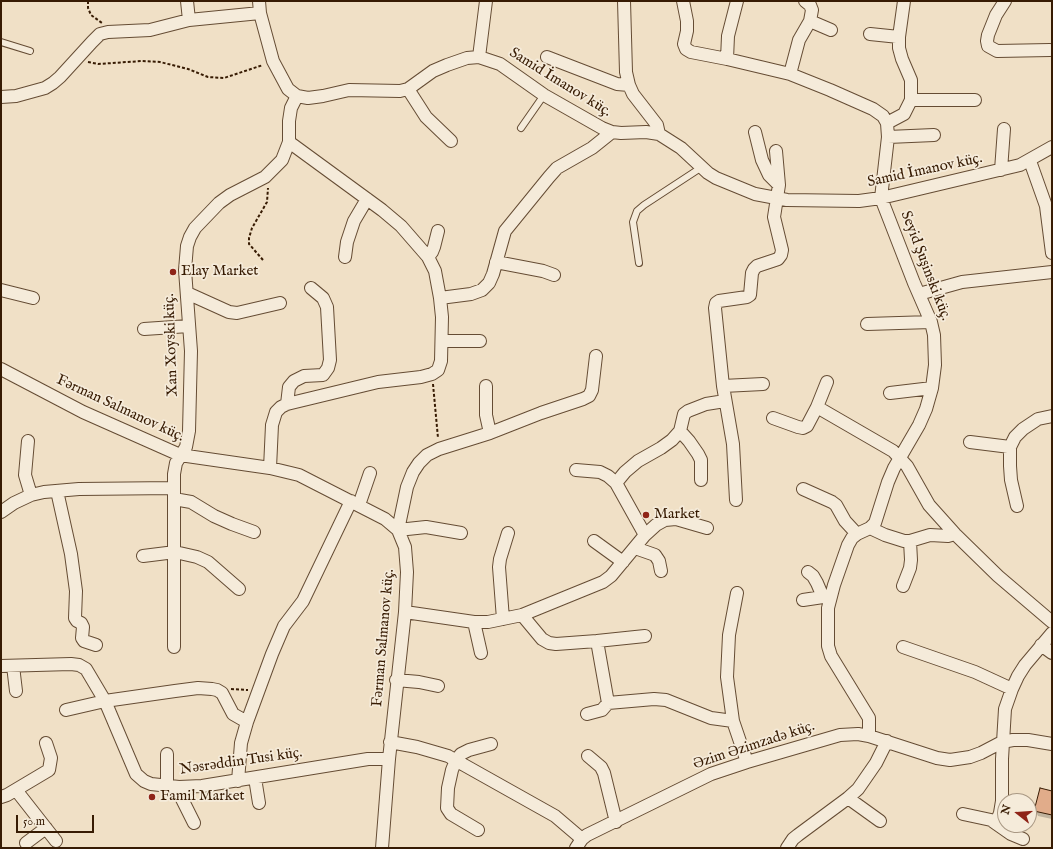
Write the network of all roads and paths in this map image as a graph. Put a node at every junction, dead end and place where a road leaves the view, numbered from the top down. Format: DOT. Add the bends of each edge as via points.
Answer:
graph roads {
  1 [pos="88,1"];
  2 [pos="188,1"];
  3 [pos="486,1"];
  4 [pos="624,1"];
  5 [pos="683,1"];
  6 [pos="736,1"];
  7 [pos="805,1"];
  8 [pos="904,1"];
  9 [pos="1005,1"];
  10 [pos="259,7"];
  11 [pos="189,20"];
  12 [pos="810,20"];
  13 [pos="831,30"];
  14 [pos="108,32"];
  15 [pos="870,34"];
  16 [pos="899,37"];
  17 [pos="1,42"];
  18 [pos="1050,50"];
  19 [pos="30,51"];
  20 [pos="77,57"];
  21 [pos="479,57"];
  22 [pos="547,57"];
  23 [pos="727,59"];
  24 [pos="273,61"];
  25 [pos="790,74"];
  26 [pos="629,85"];
  27 [pos="408,89"];
  28 [pos="544,95"];
  29 [pos="297,96"];
  30 [pos="1,97"];
  31 [pos="911,100"];
  32 [pos="975,100"];
  33 [pos="887,124"];
  34 [pos="521,128"];
  35 [pos="1004,129"];
  36 [pos="612,132"];
  37 [pos="755,132"];
  38 [pos="659,134"];
  39 [pos="934,135"];
  40 [pos="888,137"];
  41 [pos="451,141"];
  42 [pos="290,142"];
  43 [pos="1052,147"];
  44 [pos="776,151"];
  45 [pos="1030,161"];
  46 [pos="702,167"];
  47 [pos="1001,170"];
  48 [pos="265,177"];
  49 [pos="779,185"];
  50 [pos="881,198"];
  51 [pos="777,199"];
  52 [pos="367,200"];
  53 [pos="1049,204"];
  54 [pos="438,230"];
  55 [pos="1052,253"];
  56 [pos="345,257"];
  57 [pos="428,257"];
  58 [pos="264,260"];
  59 [pos="496,262"];
  60 [pos="639,263"];
  61 [pos="1052,272"];
  62 [pos="554,275"];
  63 [pos="311,288"];
  64 [pos="1,290"];
  65 [pos="187,293"];
  66 [pos="919,294"];
  67 [pos="33,298"];
  68 [pos="440,298"];
  69 [pos="280,303"];
  70 [pos="931,322"];
  71 [pos="867,324"];
  72 [pos="189,326"];
  73 [pos="144,329"];
  74 [pos="442,341"];
  75 [pos="480,341"];
  76 [pos="596,356"];
  77 [pos="1,369"];
  78 [pos="432,374"];
  79 [pos="827,382"];
  80 [pos="763,384"];
  81 [pos="486,386"];
  82 [pos="723,386"];
  83 [pos="932,388"];
  84 [pos="890,392"];
  85 [pos="725,400"];
  86 [pos="286,404"];
  87 [pos="817,407"];
  88 [pos="1052,416"];
  89 [pos="773,418"];
  90 [pos="680,431"];
  91 [pos="490,433"];
  92 [pos="28,441"];
  93 [pos="970,442"];
  94 [pos="1010,448"];
  95 [pos="439,449"];
  96 [pos="180,455"];
  97 [pos="900,457"];
  98 [pos="270,468"];
  99 [pos="576,470"];
  100 [pos="370,473"];
  101 [pos="701,480"];
  102 [pos="616,483"];
  103 [pos="803,488"];
  104 [pos="57,491"];
  105 [pos="174,494"];
  106 [pos="30,495"];
  107 [pos="736,500"];
  108 [pos="355,503"];
  109 [pos="1017,506"];
  110 [pos="1,512"];
  111 [pos="707,528"];
  112 [pos="870,528"];
  113 [pos="398,530"];
  114 [pos="254,532"];
  115 [pos="461,533"];
  116 [pos="508,533"];
  117 [pos="857,534"];
  118 [pos="955,534"];
  119 [pos="645,535"];
  120 [pos="594,541"];
  121 [pos="910,541"];
  122 [pos="635,548"];
  123 [pos="175,552"];
  124 [pos="143,556"];
  125 [pos="623,562"];
  126 [pos="661,571"];
  127 [pos="808,572"];
  128 [pos="903,586"];
  129 [pos="240,589"];
  130 [pos="737,593"];
  131 [pos="827,598"];
  132 [pos="803,600"];
  133 [pos="405,612"];
  134 [pos="522,615"];
  135 [pos="504,619"];
  136 [pos="474,622"];
  137 [pos="1052,622"];
  138 [pos="1052,633"];
  139 [pos="645,636"];
  140 [pos="597,642"];
  141 [pos="96,645"];
  142 [pos="1041,645"];
  143 [pos="174,647"];
  144 [pos="903,647"];
  145 [pos="481,653"];
  146 [pos="1052,654"];
  147 [pos="7,666"];
  148 [pos="396,680"];
  149 [pos="438,686"];
  150 [pos="1012,689"];
  151 [pos="217,690"];
  152 [pos="16,691"];
  153 [pos="257,693"];
  154 [pos="105,701"];
  155 [pos="608,703"];
  156 [pos="66,710"];
  157 [pos="587,714"];
  158 [pos="733,721"];
  159 [pos="246,722"];
  160 [pos="868,736"];
  161 [pos="390,742"];
  162 [pos="887,742"];
  163 [pos="1002,742"];
  164 [pos="46,743"];
  165 [pos="491,744"];
  166 [pos="1052,744"];
  167 [pos="168,754"];
  168 [pos="588,756"];
  169 [pos="389,759"];
  170 [pos="456,760"];
  171 [pos="747,762"];
  172 [pos="255,778"];
  173 [pos="238,781"];
  174 [pos="173,787"];
  175 [pos="16,790"];
  176 [pos="1,797"];
  177 [pos="848,798"];
  178 [pos="259,803"];
  179 [pos="963,814"];
  180 [pos="880,821"];
  181 [pos="616,822"];
  182 [pos="194,823"];
  183 [pos="996,823"];
  184 [pos="46,828"];
  185 [pos="478,830"];
  186 [pos="1023,839"];
  187 [pos="56,841"];
  188 [pos="26,844"];
  189 [pos="579,844"];
  190 [pos="382,848"];
  191 [pos="787,848"];
  1 -- 14 [label="path" via="91,15 104,24"];
  2 -- 11 [label="street"];
  3 -- 21 [label="street"];
  4 -- 26 [label="street" via="626,72"];
  5 -- 23 [label="street" via="687,21 684,44 686,49"];
  6 -- 23 [label="street" via="728,36"];
  7 -- 12 [label="street" via="812,10"];
  8 -- 16 [label="street"];
  9 -- 18 [label="street" via="988,35 988,46 997,51"];
  10 -- 11 [label="street"];
  10 -- 24 [label="street"];
  11 -- 14 [label="street" via="150,30"];
  12 -- 13 [label="street"];
  12 -- 25 [label="street" via="799,40"];
  14 -- 20 [label="street" via="100,34"];
  15 -- 16 [label="street"];
  16 -- 31 [label="street" via="902,59 911,80"];
  17 -- 19 [label="lane"];
  20 -- 24 [label="path" via="98,64 160,62 208,77 224,78"];
  20 -- 30 [label="street" via="53,84 16,96"];
  21 -- 27 [label="street, Samid İmanov küç." via="467,58 433,71"];
  21 -- 28 [label="street, Samid İmanov küç." via="500,64"];
  22 -- 26 [label="street" via="617,84"];
  23 -- 25 [label="street"];
  24 -- 29 [label="street" via="288,89"];
  25 -- 33 [label="street" via="873,109"];
  26 -- 38 [label="street" via="657,125"];
  27 -- 29 [label="street, Samid İmanov küç." via="391,92 360,89 308,98"];
  27 -- 41 [label="street" via="426,117"];
  28 -- 34 [label="lane"];
  28 -- 36 [label="street, Samid İmanov küç."];
  29 -- 42 [label="street, Xan Xoyski küç." via="291,108 289,121"];
  31 -- 32 [label="street"];
  31 -- 33 [label="street" via="904,114"];
  33 -- 40 [label="street, Seyid Şuşinski küç."];
  35 -- 47 [label="street"];
  36 -- 38 [label="street, Samid İmanov küç."];
  36 -- 59 [label="street" via="592,148 557,168 505,231"];
  37 -- 49 [label="street" via="762,160 769,175"];
  38 -- 46 [label="street, Samid İmanov küç." via="681,148"];
  39 -- 40 [label="street"];
  40 -- 50 [label="street, Seyid Şuşinski küç."];
  42 -- 48 [label="street, Xan Xoyski küç." via="282,160"];
  42 -- 52 [label="street"];
  43 -- 45 [label="street, Samid İmanov küç."];
  44 -- 49 [label="street"];
  45 -- 47 [label="street, Samid İmanov küç."];
  45 -- 53 [label="street"];
  46 -- 51 [label="street, Samid İmanov küç." via="716,178 739,189"];
  46 -- 60 [label="lane" via="637,212 633,222"];
  47 -- 50 [label="street, Samid İmanov küç."];
  48 -- 58 [label="path" via="269,189 267,202 248,238 249,244"];
  48 -- 65 [label="street, Xan Xoyski küç." via="230,195 195,228 187,246"];
  49 -- 51 [label="street"];
  50 -- 51 [label="street, Samid İmanov küç." via="859,201"];
  50 -- 66 [label="street, Seyid Şuşinski küç."];
  51 -- 82 [label="street" via="774,217 781,255 778,259 754,269 750,295 716,303"];
  52 -- 56 [label="street" via="354,221"];
  52 -- 57 [label="street" via="401,226"];
  53 -- 55 [label="street"];
  54 -- 57 [label="street" via="432,252"];
  57 -- 68 [label="street" via="435,271"];
  59 -- 62 [label="street"];
  59 -- 68 [label="street" via="489,283 482,290"];
  61 -- 66 [label="street" via="962,282"];
  63 -- 86 [label="street" via="323,298 327,306 330,360 323,375 304,376 294,381 289,387"];
  64 -- 67 [label="street"];
  65 -- 69 [label="street" via="229,312 237,313"];
  65 -- 72 [label="street, Xan Xoyski küç."];
  66 -- 70 [label="street, Seyid Şuşinski küç."];
  68 -- 74 [label="street"];
  70 -- 71 [label="street"];
  70 -- 83 [label="street, Seyid Şuşinski küç." via="935,346"];
  72 -- 73 [label="street"];
  72 -- 96 [label="street, Xan Xoyski küç." via="189,431 186,447"];
  74 -- 75 [label="street"];
  74 -- 78 [label="street" via="441,361 438,370"];
  76 -- 91 [label="street" via="589,396"];
  77 -- 96 [label="street, Fərman Salmanov küç." via="83,412"];
  78 -- 86 [label="street" via="378,382"];
  78 -- 95 [label="path"];
  79 -- 87 [label="street"];
  80 -- 82 [label="street"];
  81 -- 91 [label="street" via="486,415"];
  82 -- 85 [label="street"];
  83 -- 84 [label="street"];
  83 -- 97 [label="street, Seyid Şuşinski küç." via="919,425"];
  85 -- 90 [label="street" via="688,411 684,414"];
  85 -- 107 [label="street" via="733,444"];
  86 -- 98 [label="street" via="276,412 272,425"];
  87 -- 89 [label="street" via="807,426 803,428"];
  87 -- 97 [label="street" via="890,448"];
  88 -- 94 [label="street" via="1038,419 1026,426 1015,437"];
  90 -- 101 [label="street" via="701,460"];
  90 -- 102 [label="street" via="661,448 638,461"];
  91 -- 95 [label="street"];
  92 -- 106 [label="street" via="25,475"];
  93 -- 94 [label="street"];
  94 -- 109 [label="street" via="1011,480"];
  95 -- 113 [label="street" via="423,459 412,472"];
  96 -- 98 [label="street, Fərman Salmanov küç."];
  96 -- 105 [label="street, Xan Xoyski küç." via="175,468"];
  97 -- 112 [label="street, Seyid Şuşinski küç." via="888,482 875,524"];
  97 -- 118 [label="street" via="929,504"];
  98 -- 108 [label="street, Fərman Salmanov küç." via="299,475"];
  99 -- 102 [label="street" via="600,472"];
  100 -- 108 [label="street"];
  102 -- 119 [label="street"];
  103 -- 117 [label="street" via="836,505 845,521"];
  104 -- 105 [label="street" via="79,489"];
  104 -- 106 [label="street"];
  104 -- 141 [label="street" via="71,554 76,591 75,618 83,627 84,641"];
  105 -- 114 [label="street" via="214,516"];
  105 -- 123 [label="street, Xan Xoyski küç."];
  106 -- 110 [label="street"];
  108 -- 113 [label="street, Fərman Salmanov küç."];
  108 -- 153 [label="street" via="303,601 284,626"];
  111 -- 119 [label="street" via="671,519 656,525"];
  112 -- 117 [label="street"];
  112 -- 121 [label="street" via="896,539"];
  113 -- 115 [label="street" via="426,527"];
  113 -- 133 [label="street, Fərman Salmanov küç." via="406,553"];
  116 -- 135 [label="street" via="500,559"];
  117 -- 131 [label="street" via="848,545"];
  118 -- 121 [label="street"];
  118 -- 137 [label="street" via="1007,584"];
  119 -- 122 [label="street"];
  120 -- 125 [label="street"];
  121 -- 128 [label="street" via="910,568"];
  122 -- 125 [label="street"];
  122 -- 126 [label="street" via="655,555"];
  123 -- 124 [label="street"];
  123 -- 129 [label="street" via="208,562"];
  123 -- 143 [label="street, Xan Xoyski küç."];
  125 -- 134 [label="street" via="603,582"];
  127 -- 131 [label="street"];
  130 -- 158 [label="street" via="727,652 727,677"];
  131 -- 132 [label="street"];
  131 -- 160 [label="street" via="828,646 831,656 869,718"];
  133 -- 136 [label="street"];
  133 -- 148 [label="street, Fərman Salmanov küç."];
  134 -- 135 [label="street"];
  134 -- 140 [label="street" via="542,639 550,643"];
  135 -- 136 [label="street"];
  136 -- 145 [label="street"];
  138 -- 142 [label="street"];
  139 -- 140 [label="street"];
  140 -- 155 [label="street"];
  142 -- 146 [label="street"];
  142 -- 150 [label="street" via="1025,665"];
  144 -- 150 [label="street" via="975,672"];
  147 -- 152 [label="street"];
  147 -- 154 [label="street, Nəsrəddin Tusi küç." via="79,665 90,674"];
  148 -- 149 [label="street"];
  148 -- 161 [label="street, Fərman Salmanov küç."];
  150 -- 163 [label="street" via="1005,709"];
  151 -- 153 [label="path" via="235,688"];
  151 -- 154 [label="street" via="198,688"];
  151 -- 159 [label="street" via="222,693 233,714"];
  153 -- 159 [label="street"];
  154 -- 156 [label="street"];
  154 -- 174 [label="street, Nəsrəddin Tusi küç." via="136,774 144,781"];
  155 -- 157 [label="street" via="602,710"];
  155 -- 158 [label="street" via="666,700 711,718"];
  158 -- 171 [label="street"];
  159 -- 173 [label="street" via="241,743"];
  160 -- 162 [label="street, Əzim Əzimzadə küç."];
  160 -- 171 [label="street, Əzim Əzimzadə küç." via="840,735"];
  161 -- 169 [label="street, Fərman Salmanov küç."];
  161 -- 170 [label="street" via="438,752"];
  162 -- 163 [label="street, Əzim Əzimzadə küç." via="950,760 970,757"];
  162 -- 177 [label="street" via="871,772"];
  163 -- 166 [label="street, Əzim Əzimzadə küç." via="1020,739"];
  163 -- 183 [label="street" via="1002,802"];
  164 -- 175 [label="street" via="51,758 49,770"];
  165 -- 170 [label="street" via="469,750"];
  167 -- 174 [label="street"];
  168 -- 181 [label="street" via="601,766 604,773"];
  169 -- 172 [label="street, Nəsrəddin Tusi küç." via="368,759"];
  169 -- 190 [label="street, Fərman Salmanov küç."];
  170 -- 185 [label="street" via="449,782 447,808 451,814"];
  170 -- 189 [label="street" via="555,816"];
  171 -- 181 [label="street, Əzim Əzimzadə küç." via="706,777"];
  172 -- 173 [label="street, Nəsrəddin Tusi küç."];
  172 -- 178 [label="street"];
  173 -- 174 [label="street, Nəsrəddin Tusi küç."];
  174 -- 182 [label="street"];
  175 -- 176 [label="street"];
  175 -- 184 [label="street"];
  177 -- 180 [label="street"];
  177 -- 191 [label="street" via="793,839"];
  179 -- 183 [label="street"];
  181 -- 189 [label="street, Əzim Əzimzadə küç." via="587,835"];
  183 -- 186 [label="street"];
  184 -- 187 [label="street"];
  184 -- 188 [label="street"];
}
